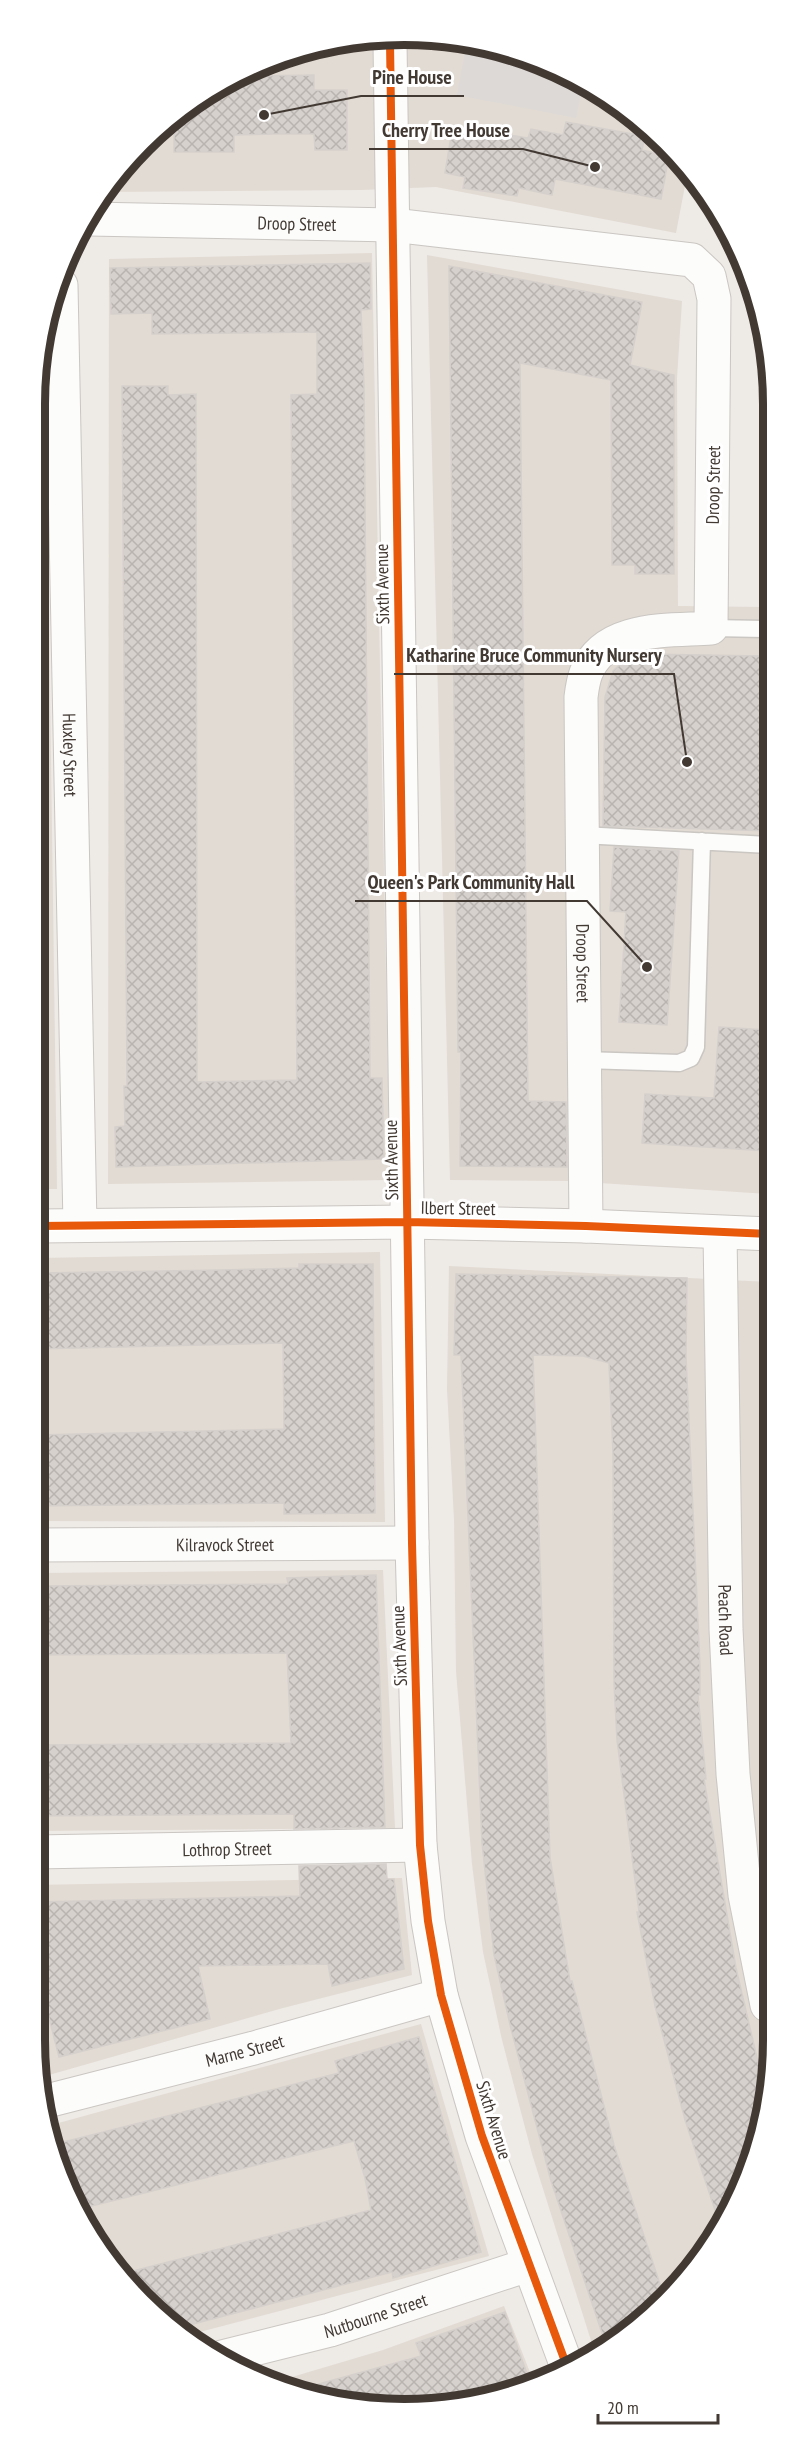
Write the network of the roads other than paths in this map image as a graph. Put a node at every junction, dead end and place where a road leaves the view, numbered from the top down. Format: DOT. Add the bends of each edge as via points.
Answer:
graph roads {
  1 [pos="390,46"];
  2 [pos="96,219"];
  3 [pos="393,225"];
  4 [pos="61,298"];
  5 [pos="711,628"];
  6 [pos="763,629"];
  7 [pos="582,835"];
  8 [pos="702,842"];
  9 [pos="763,845"];
  10 [pos="584,1060"];
  11 [pos="407,1222"];
  12 [pos="80,1225"];
  13 [pos="45,1226"];
  14 [pos="586,1226"];
  15 [pos="720,1233"];
  16 [pos="763,1234"];
  17 [pos="412,1543"];
  18 [pos="45,1545"];
  19 [pos="420,1845"];
  20 [pos="45,1852"];
  21 [pos="763,1988"];
  22 [pos="441,1995"];
  23 [pos="50,2100"];
  24 [pos="528,2265"];
  25 [pos="231,2355"];
  26 [pos="565,2361"];
  1 -- 3 [label="street, Sixth Avenue"];
  2 -- 3 [label="street, Droop Street"];
  3 -- 5 [label="street, Droop Street" via="692,260 709,276 714,299"];
  3 -- 11 [label="street, Sixth Avenue"];
  4 -- 12 [label="street, Huxley Street"];
  5 -- 6 [label="lane"];
  5 -- 7 [label="street, Droop Street" via="639,633 618,640 599,653 586,672 581,696"];
  7 -- 8 [label="lane"];
  7 -- 10 [label="street, Droop Street"];
  8 -- 9 [label="lane"];
  8 -- 10 [label="lane" via="696,1047 691,1058 679,1063"];
  10 -- 14 [label="street, Droop Street"];
  11 -- 12 [label="street, Ilbert Street"];
  11 -- 14 [label="street, Ilbert Street"];
  11 -- 17 [label="street, Sixth Avenue"];
  12 -- 13 [label="street, Ilbert Street"];
  14 -- 15 [label="street, Ilbert Street"];
  15 -- 16 [label="street, Ilbert Street"];
  15 -- 21 [label="street, Peach Road" via="726,1629 733,1774 746,1895"];
  17 -- 18 [label="street, Kilravock Street"];
  17 -- 19 [label="street, Sixth Avenue"];
  19 -- 20 [label="street, Lothrop Street"];
  19 -- 22 [label="street, Sixth Avenue"];
  22 -- 23 [label="street, Marne Street"];
  22 -- 24 [label="street, Sixth Avenue" via="482,2136"];
  24 -- 25 [label="street, Nutbourne Street" via="330,2330"];
  24 -- 26 [label="street, Sixth Avenue"];
}
